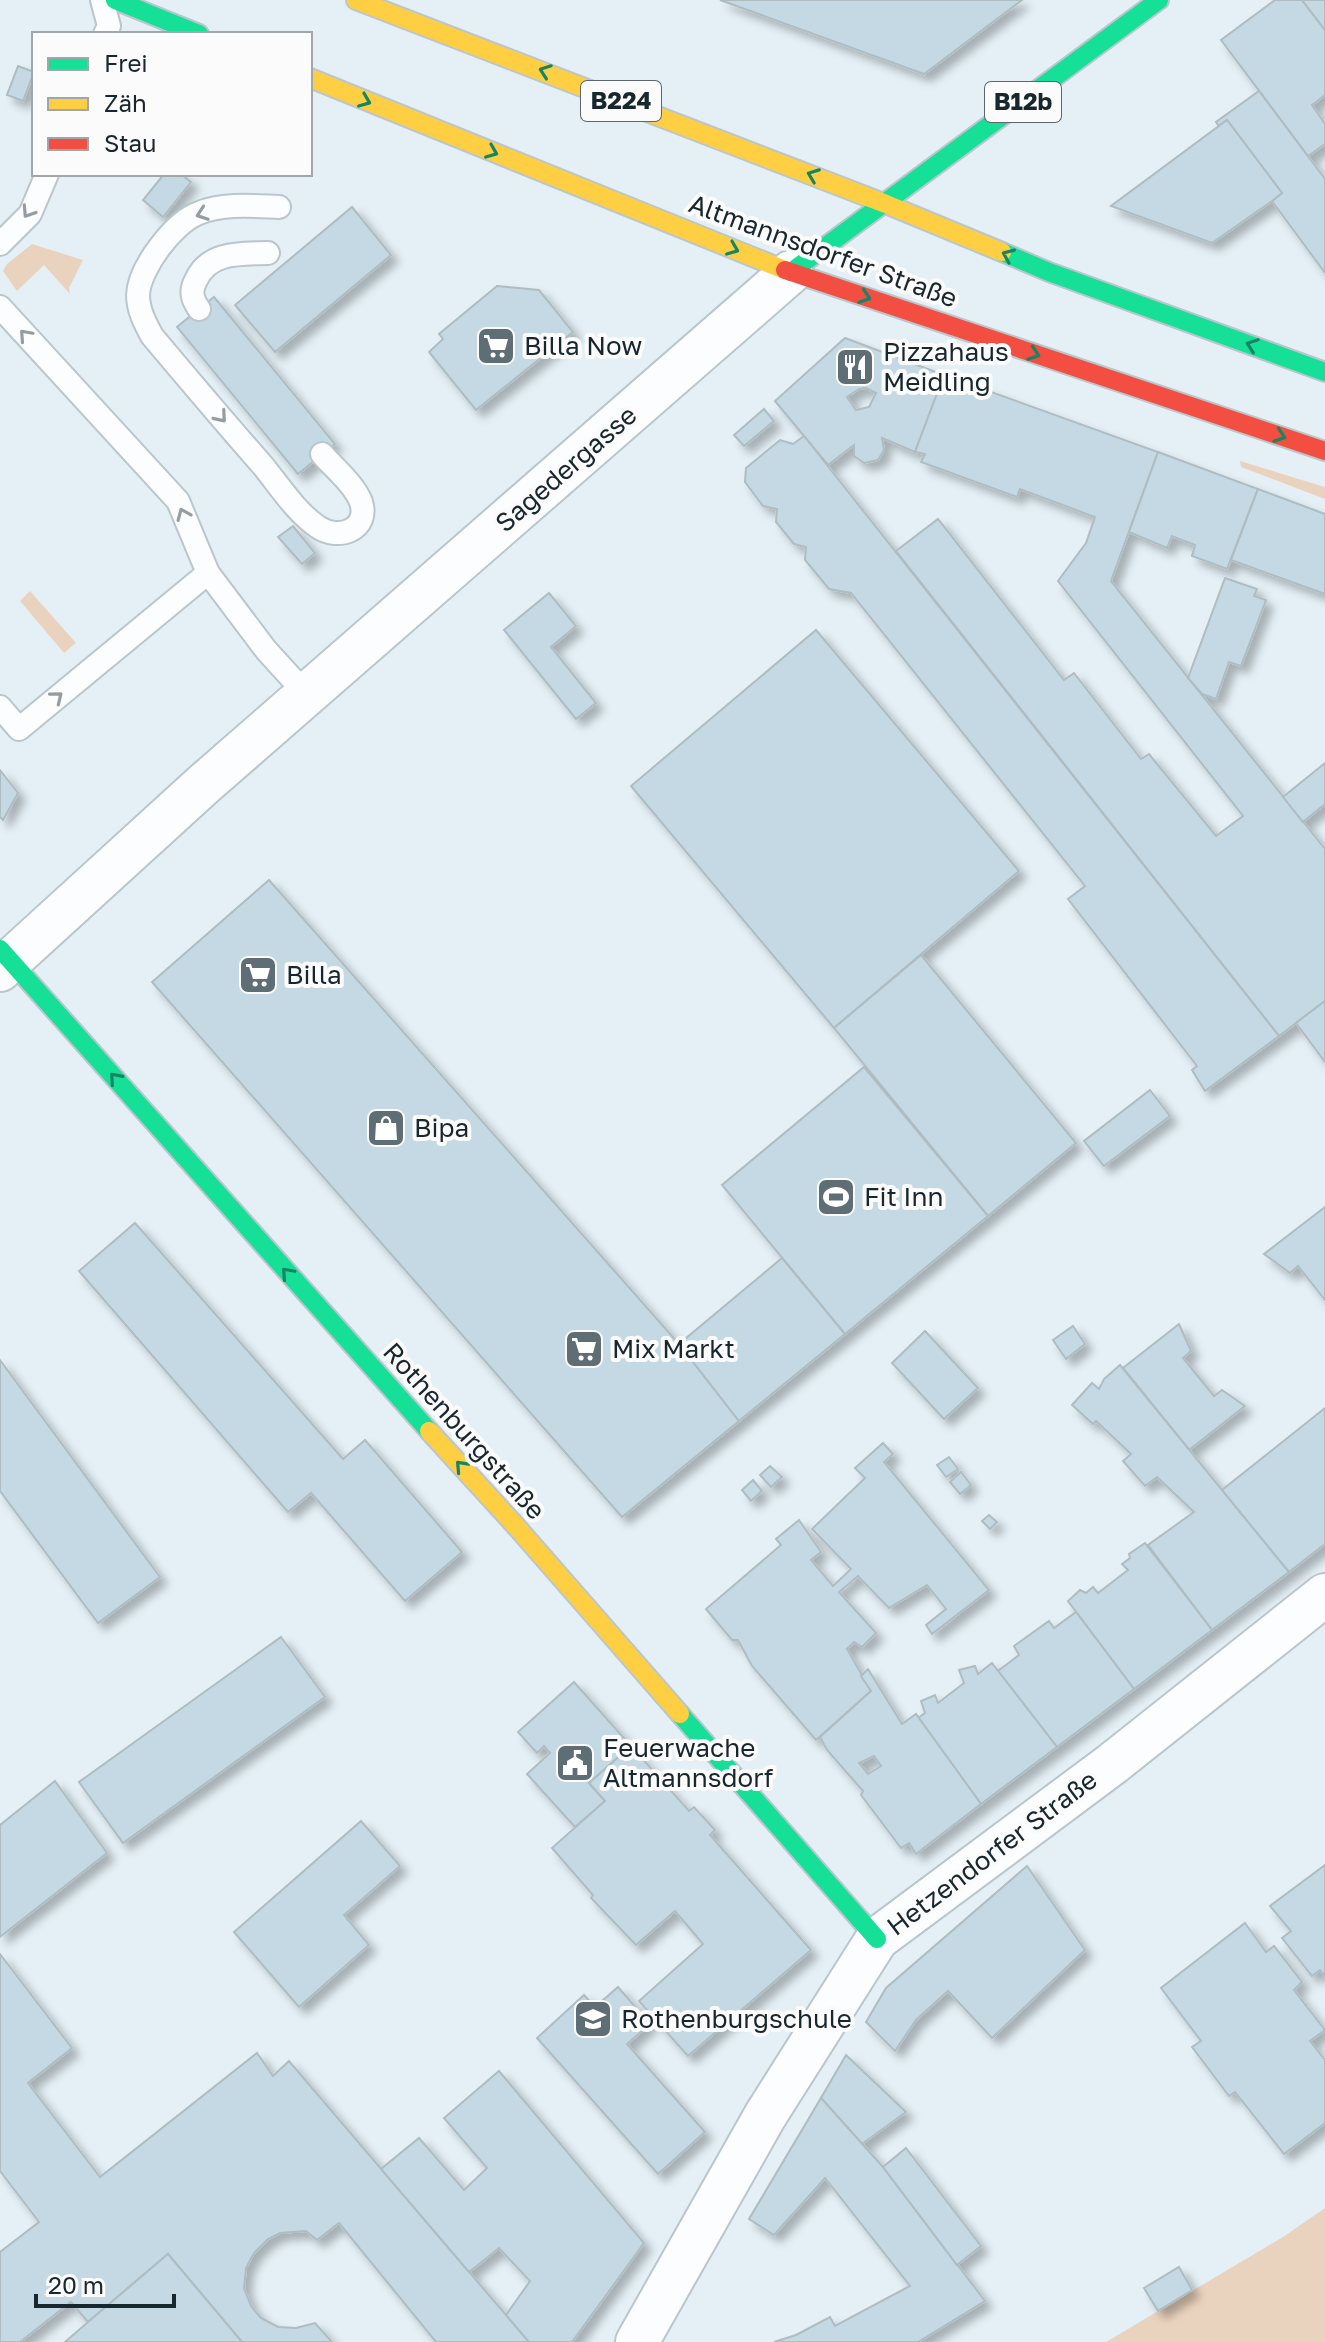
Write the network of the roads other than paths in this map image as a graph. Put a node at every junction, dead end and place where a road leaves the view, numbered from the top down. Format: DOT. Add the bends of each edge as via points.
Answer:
graph roads {
  1 [pos="102,0"];
  2 [pos="115,0"];
  3 [pos="356,0"];
  4 [pos="1159,0"];
  5 [pos="106,32"];
  6 [pos="194,32"];
  7 [pos="312,79"];
  8 [pos="46,176"];
  9 [pos="886,204"];
  10 [pos="279,207"];
  11 [pos="0,244"];
  12 [pos="268,253"];
  13 [pos="791,272"];
  14 [pos="0,307"];
  15 [pos="199,309"];
  16 [pos="1325,372"];
  17 [pos="1325,451"];
  18 [pos="322,454"];
  19 [pos="208,573"];
  20 [pos="307,695"];
  21 [pos="0,707"];
  22 [pos="4,960"];
  23 [pos="1325,1595"];
  24 [pos="877,1939"];
  25 [pos="637,2342"];
  1 -- 5 [label="lane"];
  2 -- 6 [label="main road"];
  9 -- 3 [label="main road, B224, one-way"];
  4 -- 9 [label="main road, Sagedergasse / B12b"];
  7 -- 13 [label="main road, Altmannsdorfer Straße, one-way"];
  8 -- 11 [label="lane, one-way" via="30,214"];
  9 -- 13 [label="main road, Sagedergasse / B12b"];
  16 -- 9 [label="main road, B224, one-way" via="1049,272"];
  10 -- 18 [label="lane, one-way" via="209,210 176,228 145,269 138,293 141,315 152,336 287,495 319,528 341,534 360,520 362,504"];
  12 -- 15 [label="lane" via="211,261 193,284"];
  13 -- 17 [label="main road, Altmannsdorfer Straße, one-way"];
  13 -- 20 [label="street, Sagedergasse"];
  19 -- 14 [label="lane, one-way" via="178,501"];
  19 -- 20 [label="lane"];
  21 -- 19 [label="lane, one-way" via="19,729"];
  20 -- 22 [label="street, Sagedergasse"];
  24 -- 22 [label="main road, Rothenburgstraße, one-way" via="514,1524"];
  23 -- 24 [label="street, Hetzendorfer Straße" via="1112,1764"];
  24 -- 25 [label="street, Hetzendorfer Straße" via="765,2116"];
}
